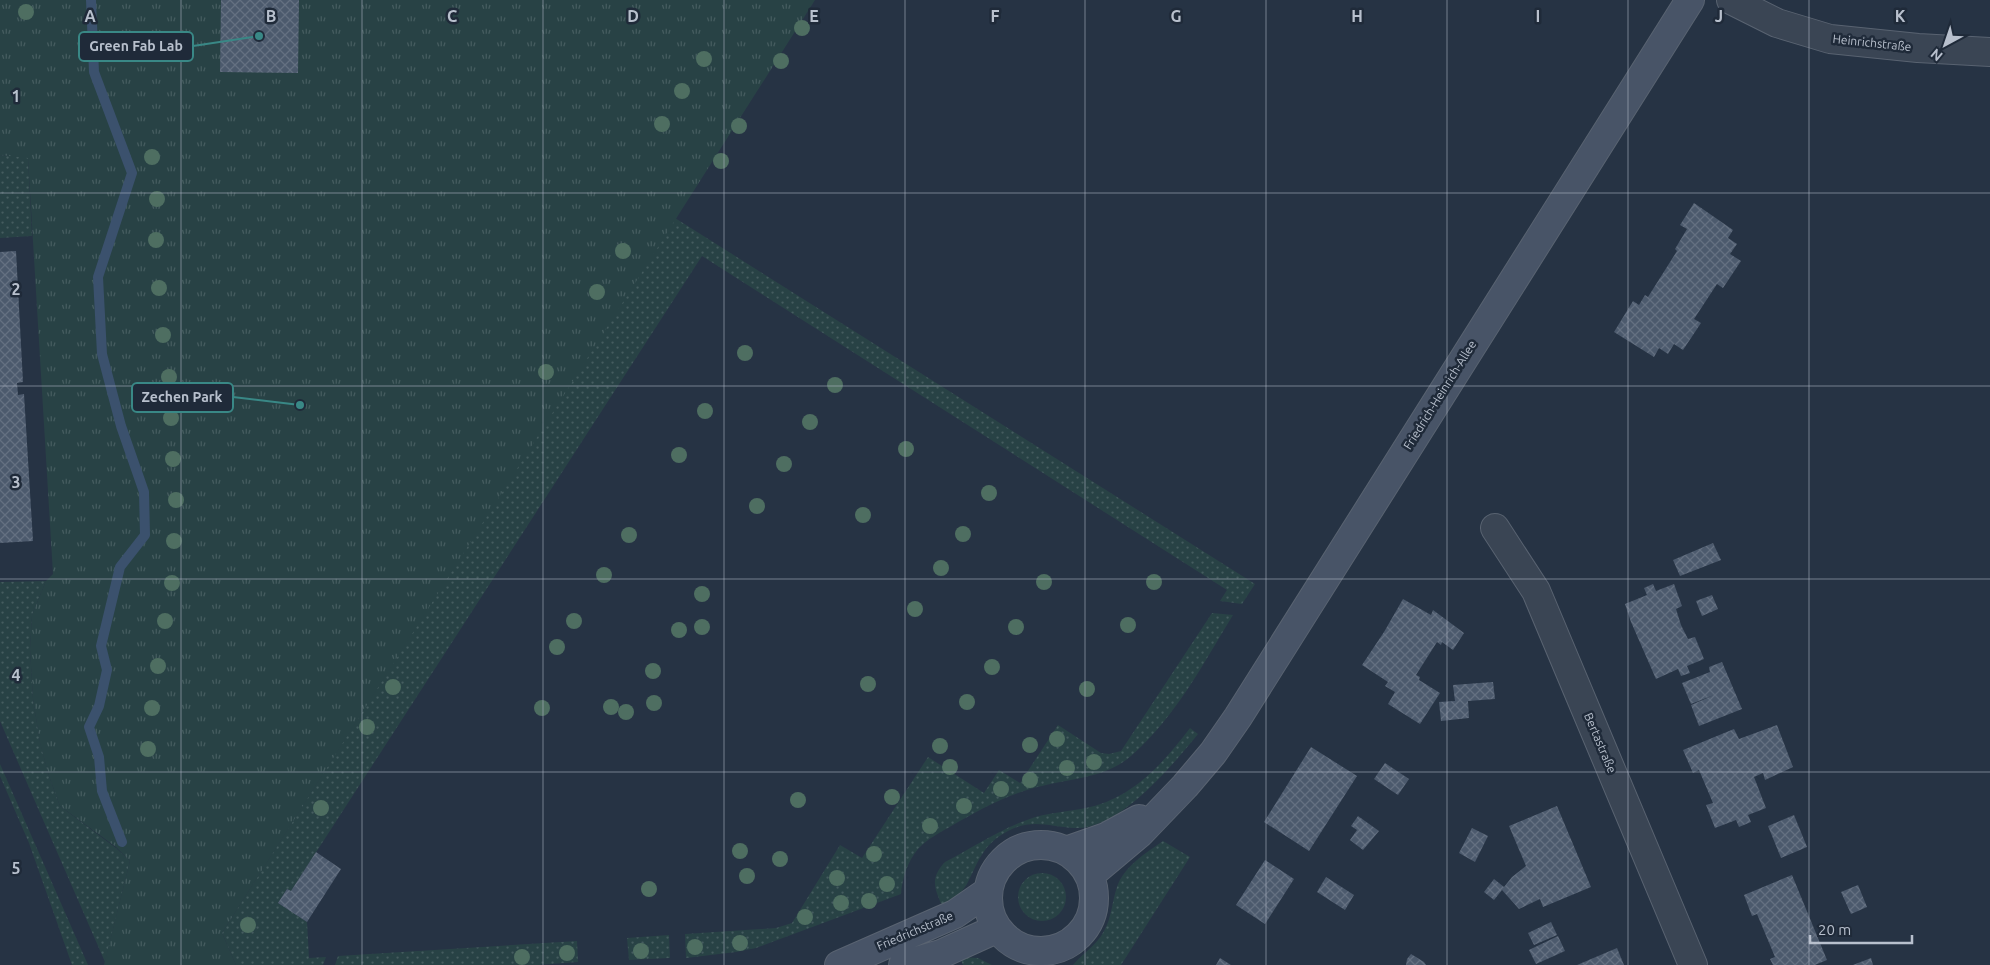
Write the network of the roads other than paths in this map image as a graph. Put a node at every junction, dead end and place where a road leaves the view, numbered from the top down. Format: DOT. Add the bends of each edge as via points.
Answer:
graph roads {
  1 [pos="1690,0"];
  2 [pos="1731,0"];
  3 [pos="1990,52"];
  4 [pos="1495,528"];
  5 [pos="1185,786"];
  6 [pos="1066,851"];
  7 [pos="1090,875"];
  8 [pos="987,892"];
  9 [pos="996,929"];
  10 [pos="1031,958"];
  11 [pos="839,965"];
  12 [pos="903,965"];
  13 [pos="1693,965"];
  1 -- 5 [label="main road, Friedrich-Heinrich-Allee" via="1238,717"];
  2 -- 3 [label="street, Heinrichstraße" via="1777,23 1830,39"];
  4 -- 13 [label="street, Bertastraße" via="1536,591"];
  5 -- 6 [label="main road, Friedrich-Heinrich-Allee" via="1133,823 1106,837"];
  5 -- 7 [label="main road, Friedrich-Heinrich-Allee" via="1140,833"];
  6 -- 7 [label="main road" via="1080,861"];
  6 -- 8 [label="main road" via="1050,845 1032,845 1016,850 992,875"];
  7 -- 10 [label="main road" via="1094,905 1082,933 1071,943"];
  8 -- 9 [label="main road" via="988,909"];
  8 -- 11 [label="main road, Friedrichstraße" via="955,914"];
  9 -- 10 [label="main road"];
  9 -- 12 [label="main road" via="941,954"];
}
